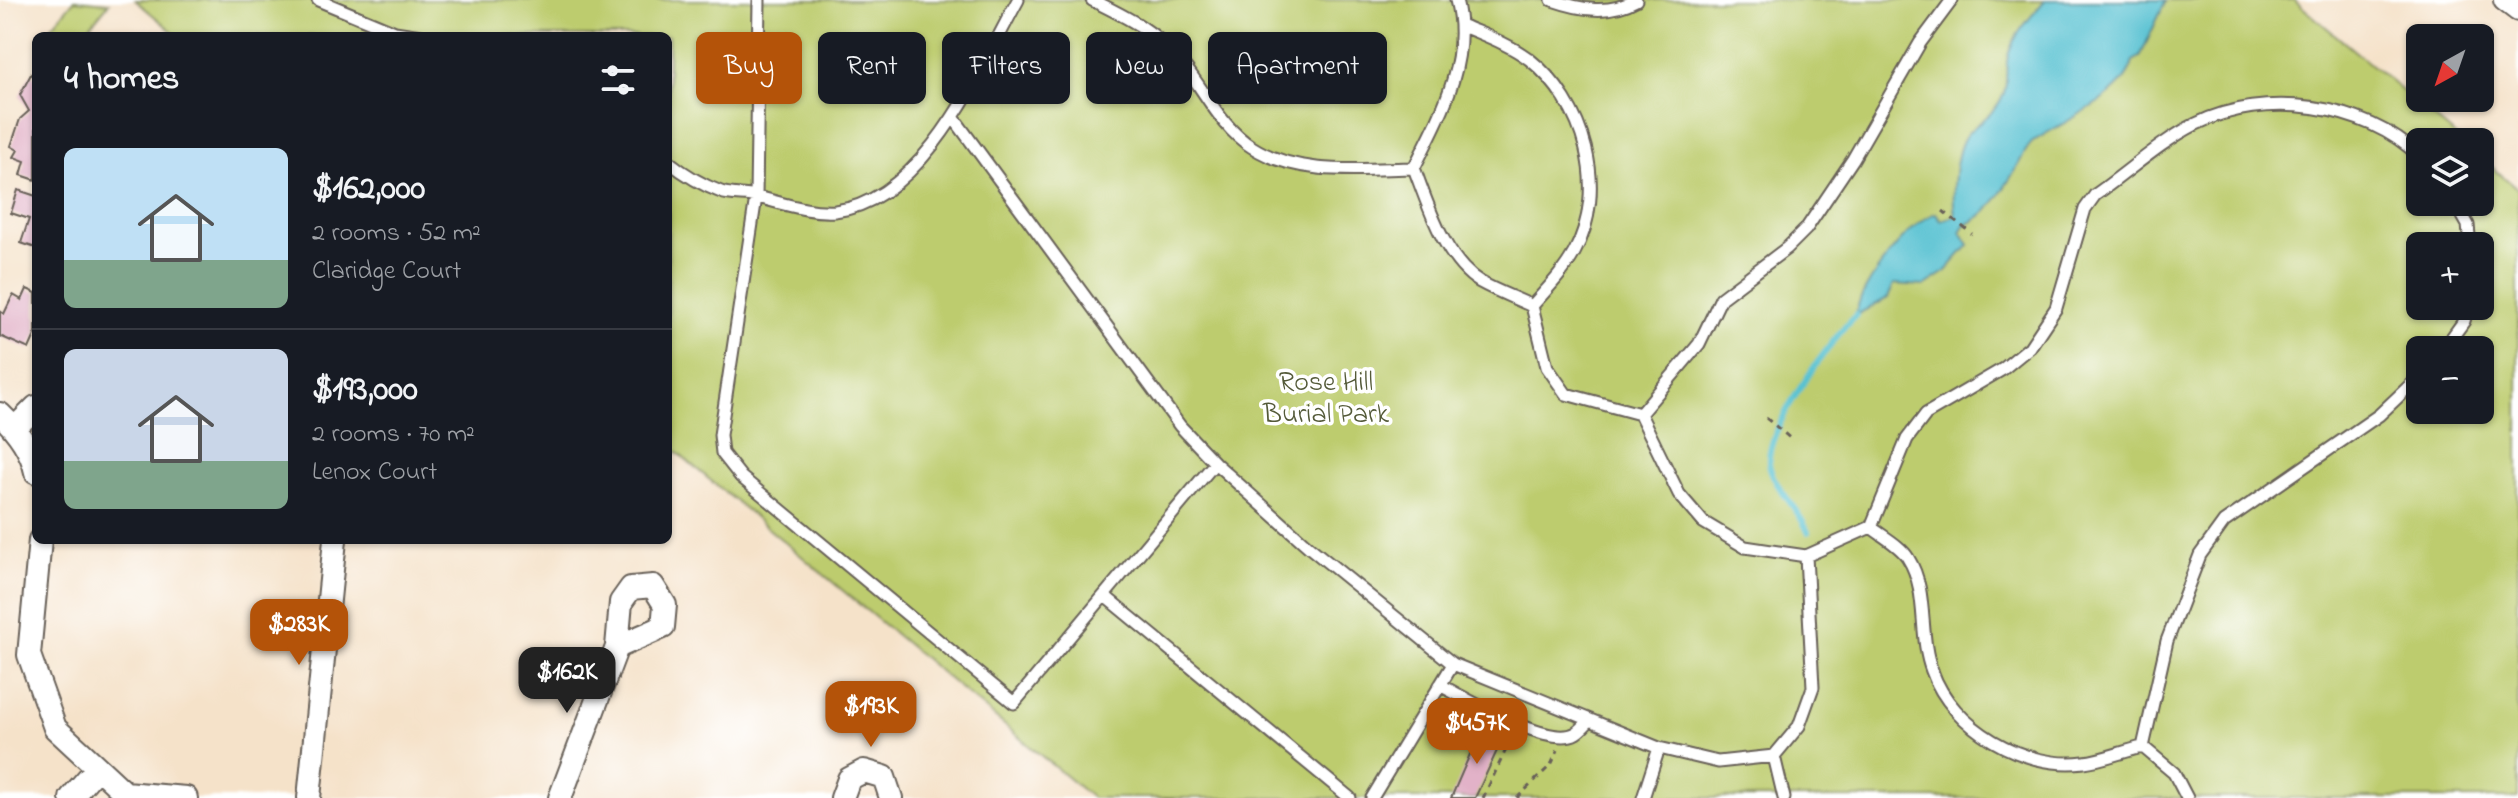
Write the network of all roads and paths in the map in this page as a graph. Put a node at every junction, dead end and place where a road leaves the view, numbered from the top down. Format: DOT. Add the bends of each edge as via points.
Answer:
graph roads {
  1 [pos="318,0"];
  2 [pos="759,0"];
  3 [pos="1018,0"];
  4 [pos="1092,0"];
  5 [pos="1456,0"];
  6 [pos="1552,0"];
  7 [pos="1636,0"];
  8 [pos="1952,0"];
  9 [pos="2505,0"];
  10 [pos="2518,10"];
  11 [pos="1463,26"];
  12 [pos="395,32"];
  13 [pos="953,117"];
  14 [pos="2406,147"];
  15 [pos="672,163"];
  16 [pos="1414,168"];
  17 [pos="756,197"];
  18 [pos="1943,211"];
  19 [pos="1972,234"];
  20 [pos="1532,306"];
  21 [pos="2406,389"];
  22 [pos="32,409"];
  23 [pos="1640,414"];
  24 [pos="1766,418"];
  25 [pos="7,421"];
  26 [pos="1791,439"];
  27 [pos="32,457"];
  28 [pos="1215,463"];
  29 [pos="1871,527"];
  30 [pos="40,544"];
  31 [pos="335,544"];
  32 [pos="1806,556"];
  33 [pos="1106,597"];
  34 [pos="617,647"];
  35 [pos="1453,664"];
  36 [pos="1440,685"];
  37 [pos="1590,720"];
  38 [pos="1518,725"];
  39 [pos="1560,736"];
  40 [pos="2143,747"];
  41 [pos="1659,748"];
  42 [pos="1774,756"];
  43 [pos="97,768"];
  44 [pos="71,798"];
  45 [pos="186,798"];
  46 [pos="309,798"];
  47 [pos="560,798"];
  48 [pos="842,798"];
  49 [pos="891,798"];
  50 [pos="1350,798"];
  51 [pos="1372,798"];
  52 [pos="1483,798"];
  53 [pos="1517,798"];
  54 [pos="1643,798"];
  55 [pos="1784,798"];
  56 [pos="2187,798"];
  1 -- 12 [label="lane"];
  2 -- 17 [label="lane"];
  3 -- 13 [label="lane"];
  4 -- 16 [label="lane" via="1158,38 1221,119 1252,147 1329,170"];
  5 -- 11 [label="lane"];
  6 -- 7 [label="lane" via="1576,8 1617,10"];
  8 -- 23 [label="lane" via="1806,229 1721,298 1699,344"];
  9 -- 10 [label="street"];
  11 -- 16 [label="lane" via="1452,87"];
  11 -- 20 [label="lane" via="1531,60 1557,87 1585,142 1592,181 1579,240 1563,272"];
  13 -- 17 [label="lane" via="904,176 875,200 835,211 786,207"];
  13 -- 28 [label="lane" via="1180,426"];
  14 -- 29 [label="lane" via="2381,130 2335,112 2253,105 2194,125 2095,195 2085,209 2056,308 2030,347 1926,414 1907,439"];
  15 -- 17 [label="lane" via="722,193"];
  16 -- 20 [label="lane" via="1460,263 1478,281"];
  17 -- 33 [label="lane" via="720,435 722,453 741,477 1014,703"];
  18 -- 19 [label="path"];
  20 -- 23 [label="lane" via="1547,367 1566,394"];
  21 -- 40 [label="lane" via="2379,415 2224,522 2200,555 2167,641"];
  22 -- 25 [label="street"];
  23 -- 32 [label="lane" via="1679,494 1703,522 1745,547"];
  24 -- 26 [label="path"];
  25 -- 27 [label="street"];
  28 -- 33 [label="lane"];
  28 -- 35 [label="lane"];
  29 -- 32 [label="lane"];
  29 -- 40 [label="lane" via="1907,556 1919,583 1932,672 1958,713 2001,746 2047,763 2085,762"];
  30 -- 43 [label="street" via="29,655 55,728"];
  31 -- 46 [label="street"];
  32 -- 42 [label="lane" via="1813,687 1799,726"];
  33 -- 50 [label="lane"];
  34 -- 47 [label="street"];
  35 -- 36 [label="lane"];
  35 -- 37 [label="lane"];
  36 -- 38 [label="lane"];
  36 -- 51 [label="lane"];
  37 -- 39 [label="lane" via="1575,734"];
  37 -- 41 [label="lane"];
  38 -- 39 [label="lane"];
  38 -- 52 [label="path"];
  39 -- 53 [label="path" via="1551,765"];
  40 -- 56 [label="lane" via="2174,773"];
  41 -- 42 [label="lane" via="1718,762"];
  41 -- 54 [label="lane"];
  42 -- 55 [label="lane"];
  43 -- 44 [label="street"];
  43 -- 45 [label="street" via="125,793"];
  48 -- 49 [label="street" via="849,779 864,771 884,777"];
}
